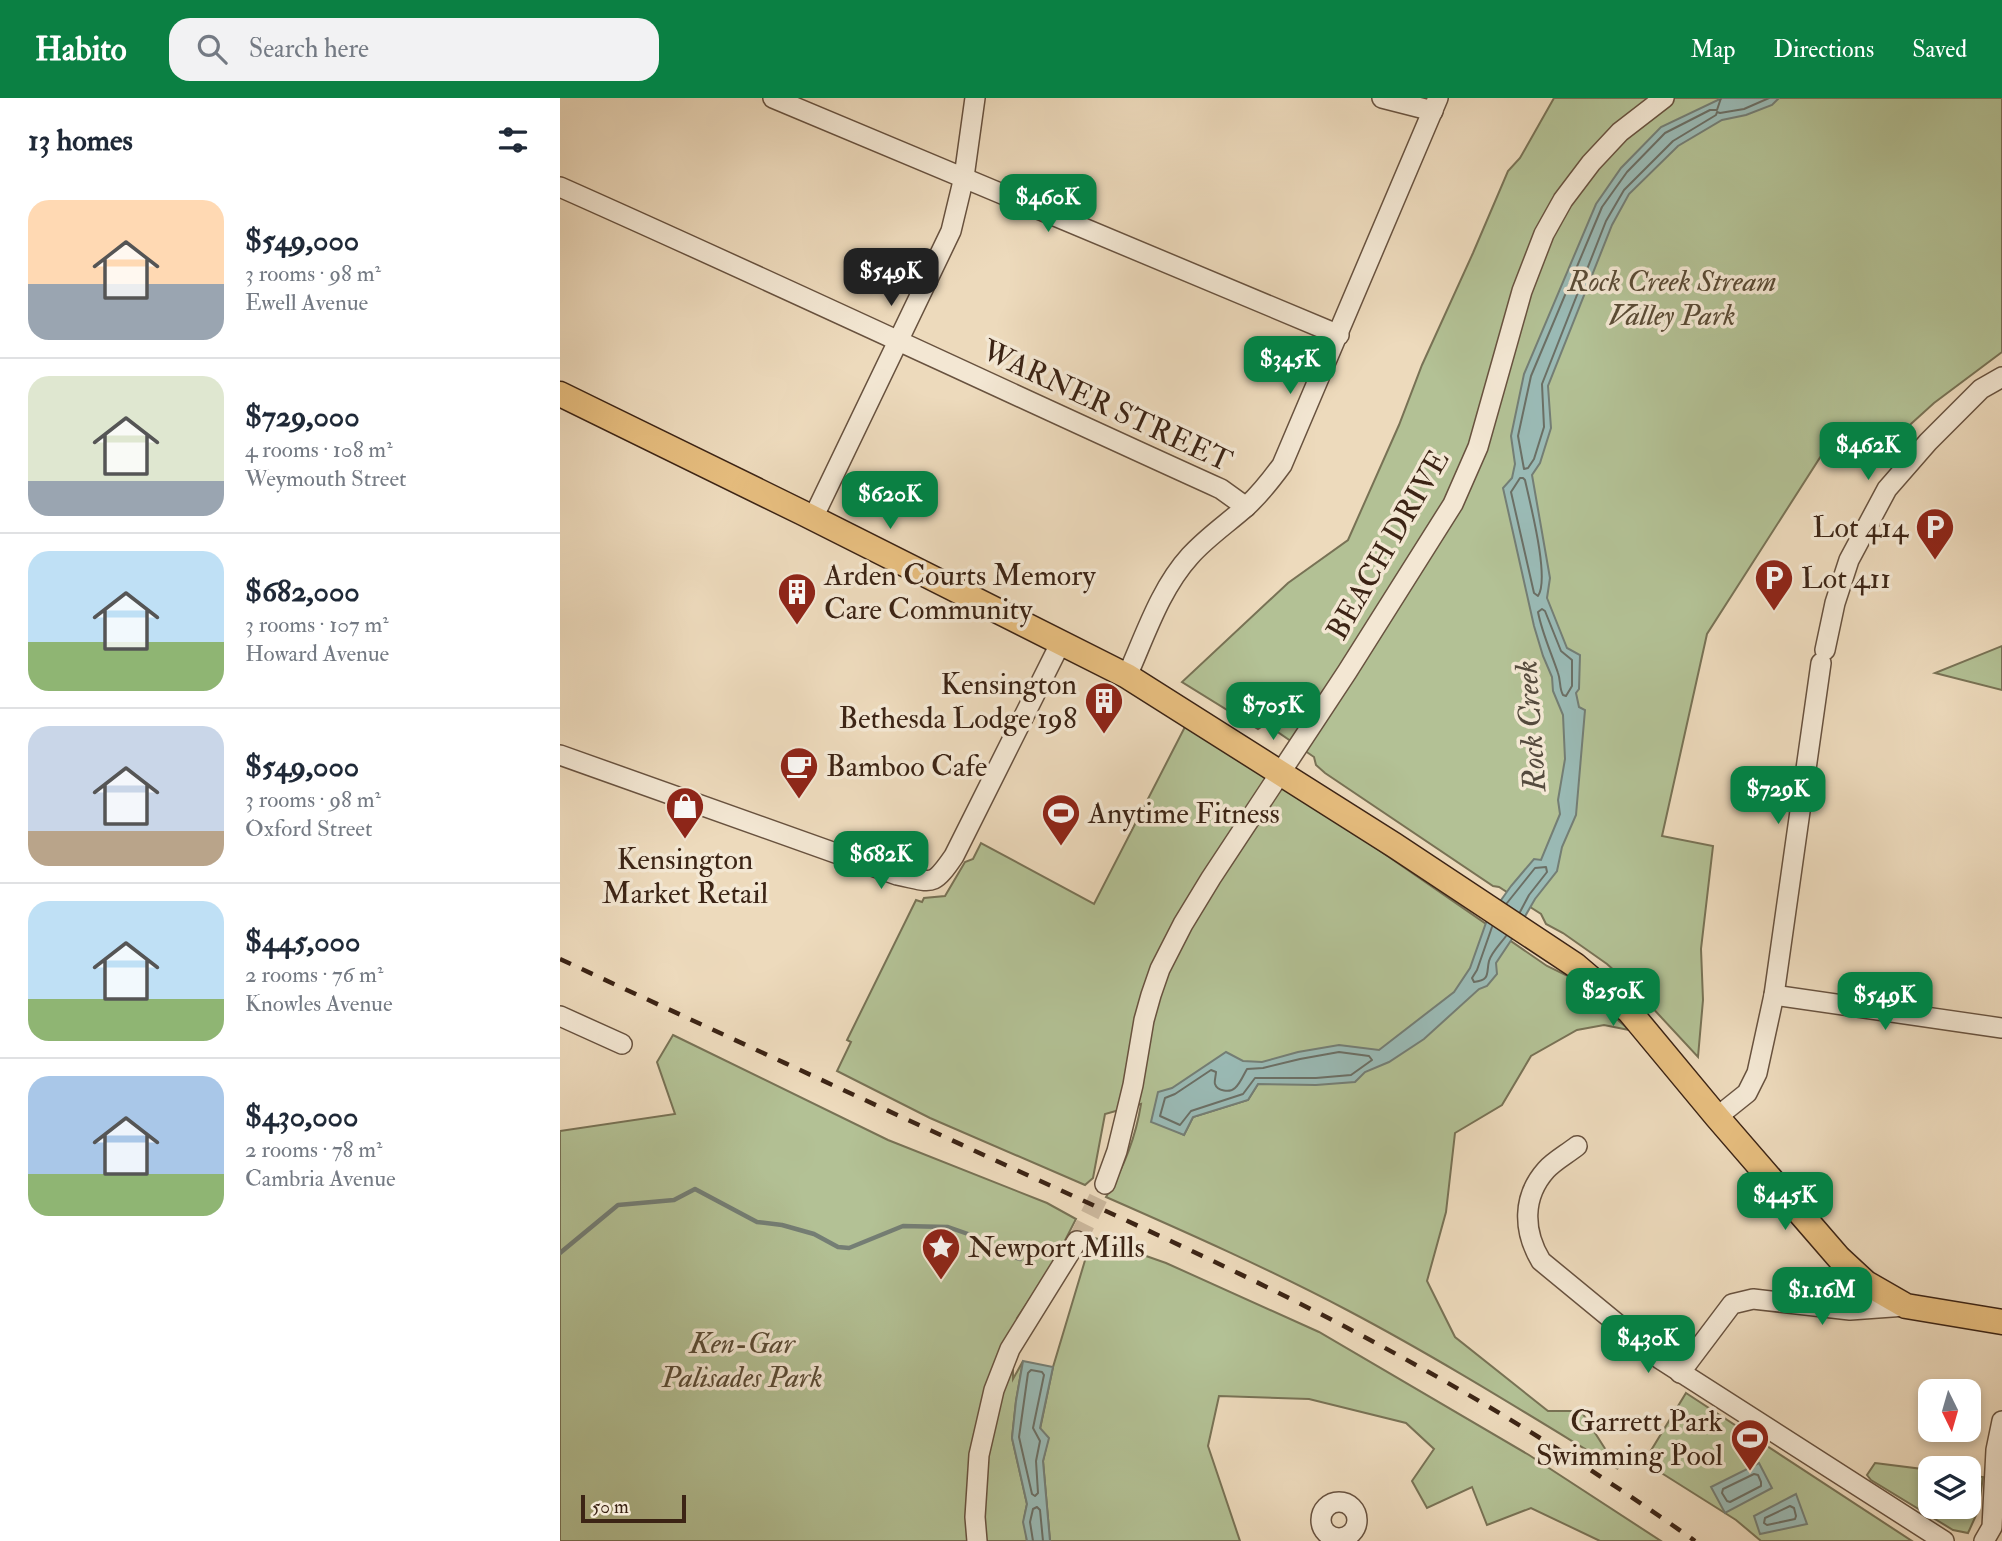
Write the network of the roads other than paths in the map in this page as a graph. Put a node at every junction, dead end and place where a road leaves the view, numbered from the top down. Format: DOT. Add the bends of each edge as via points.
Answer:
graph roads {
  1 [pos="773,98"];
  2 [pos="975,98"];
  3 [pos="1382,98"];
  4 [pos="1664,98"];
  5 [pos="1435,105"];
  6 [pos="964,177"];
  7 [pos="560,187"];
  8 [pos="1339,335"];
  9 [pos="897,342"];
  10 [pos="2002,377"];
  11 [pos="560,394"];
  12 [pos="1246,507"];
  13 [pos="813,518"];
  14 [pos="1061,642"];
  15 [pos="1127,676"];
  16 [pos="560,755"];
  17 [pos="1280,774"];
  18 [pos="1774,995"];
  19 [pos="560,1016"];
  20 [pos="2002,1028"];
  21 [pos="622,1044"];
  22 [pos="1717,1117"];
  23 [pos="1577,1146"];
  24 [pos="1105,1184"];
  25 [pos="1077,1241"];
  26 [pos="1906,1306"];
  27 [pos="2002,1322"];
  28 [pos="1680,1373"];
  29 [pos="2002,1421"];
  30 [pos="977,1541"];
  31 [pos="1944,1541"];
  32 [pos="1984,1541"];
  1 -- 6 [label="street"];
  2 -- 6 [label="street"];
  3 -- 5 [label="street"];
  4 -- 17 [label="street, BEACH DRIVE" via="1620,132 1563,200 1521,291 1478,447 1453,504"];
  5 -- 8 [label="street"];
  6 -- 8 [label="street"];
  6 -- 9 [label="street" via="951,231"];
  7 -- 9 [label="street, WARNER STREET"];
  8 -- 12 [label="street" via="1282,465"];
  9 -- 12 [label="street, WARNER STREET" via="1221,489"];
  9 -- 13 [label="street"];
  10 -- 18 [label="street" via="1981,389 1887,489 1849,560 1823,656"];
  11 -- 13 [label="main road"];
  12 -- 15 [label="street" via="1189,557 1174,578"];
  13 -- 14 [label="main road"];
  14 -- 15 [label="main road"];
  14 -- 16 [label="street" via="954,856 940,877 929,881 897,875"];
  15 -- 17 [label="main road"];
  17 -- 22 [label="main road" via="1575,965 1629,1011"];
  17 -- 24 [label="street, BEACH DRIVE" via="1211,878 1160,969"];
  18 -- 20 [label="street"];
  18 -- 22 [label="street" via="1753,1083"];
  19 -- 21 [label="street"];
  22 -- 26 [label="main road" via="1839,1258 1866,1283"];
  23 -- 28 [label="street" via="1547,1168 1534,1186 1527,1210 1533,1248 1541,1261"];
  25 -- 30 [label="street" via="1010,1349 994,1390 979,1455"];
  26 -- 27 [label="main road"];
  26 -- 28 [label="street" via="1850,1310 1753,1299 1732,1304"];
  28 -- 31 [label="street"];
  29 -- 32 [label="street" via="1992,1527"];
}
